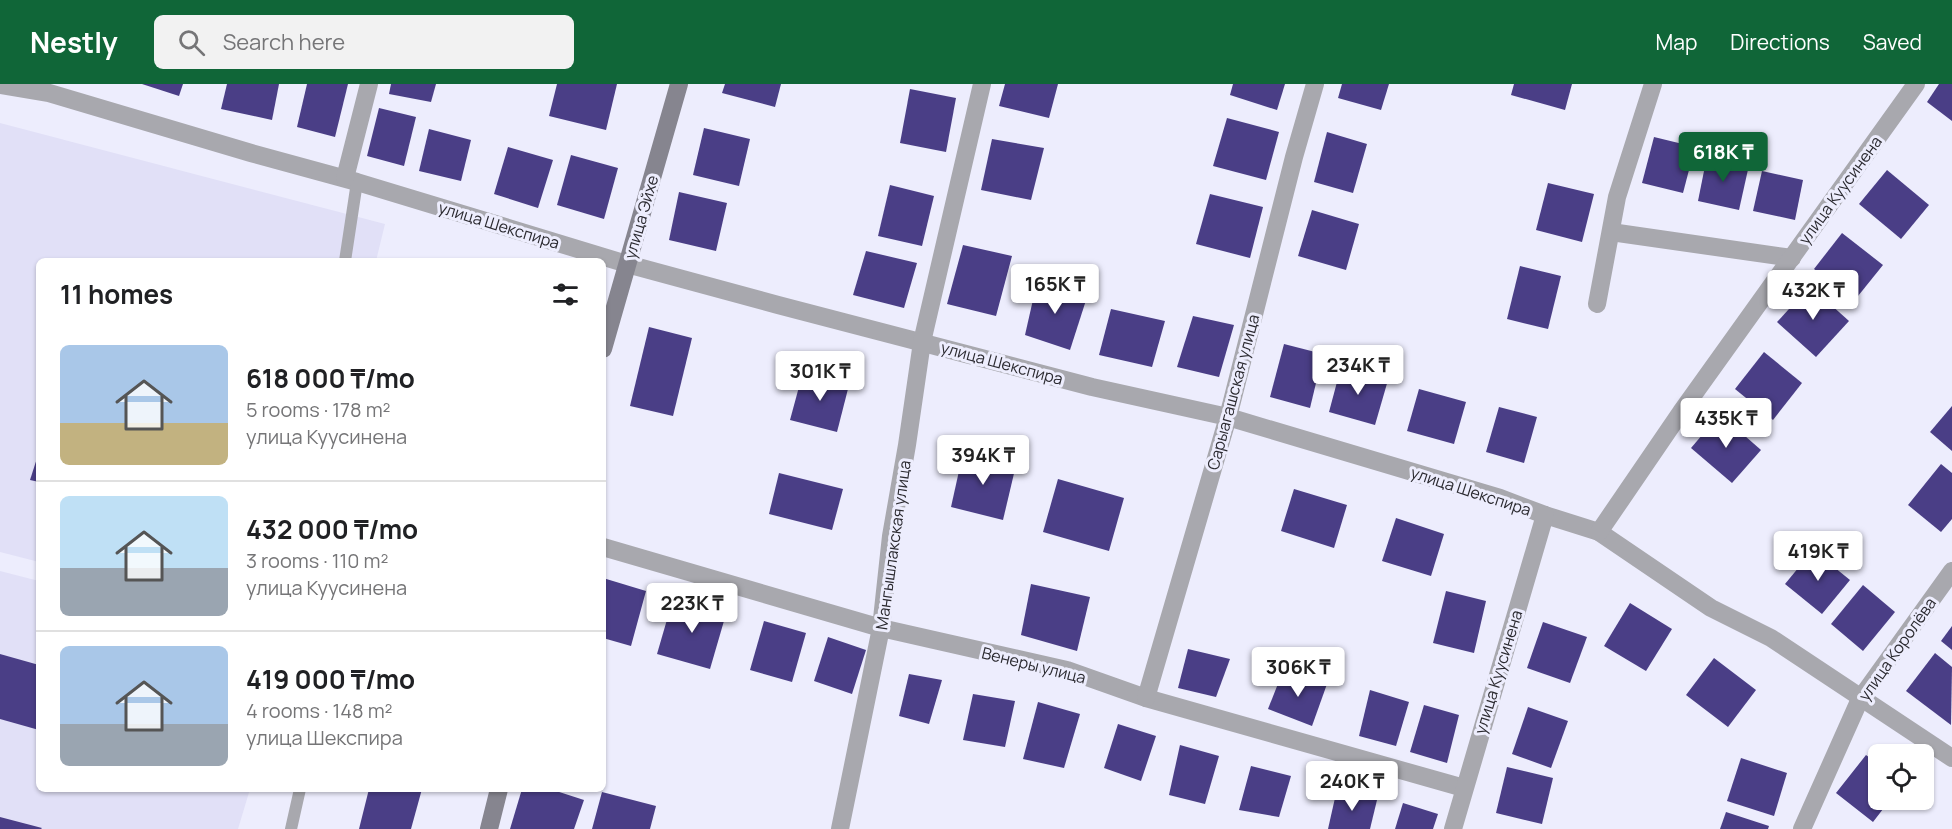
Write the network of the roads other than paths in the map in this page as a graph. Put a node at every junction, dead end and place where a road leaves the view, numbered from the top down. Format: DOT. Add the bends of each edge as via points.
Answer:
graph roads {
  1 [pos="0,84"];
  2 [pos="369,84"];
  3 [pos="679,84"];
  4 [pos="982,84"];
  5 [pos="1315,84"];
  6 [pos="1653,84"];
  7 [pos="1916,84"];
  8 [pos="351,180"];
  9 [pos="1611,232"];
  10 [pos="345,258"];
  11 [pos="1792,258"];
  12 [pos="627,264"];
  13 [pos="1597,304"];
  14 [pos="606,339"];
  15 [pos="922,342"];
  16 [pos="1228,417"];
  17 [pos="1545,515"];
  18 [pos="1599,532"];
  19 [pos="606,548"];
  20 [pos="1952,571"];
  21 [pos="881,628"];
  22 [pos="1146,698"];
  23 [pos="1860,699"];
  24 [pos="1952,758"];
  25 [pos="1464,788"];
  26 [pos="299,792"];
  27 [pos="498,792"];
  28 [pos="291,829"];
  29 [pos="489,829"];
  30 [pos="840,829"];
  31 [pos="1453,829"];
  32 [pos="1802,829"];
  1 -- 8 [label="street, улица Шекспира" via="49,93"];
  2 -- 8 [label="street"];
  3 -- 12 [label="street, улица Эйхе"];
  4 -- 15 [label="street, Мангышлакская улица"];
  5 -- 16 [label="street, Сарыагашская улица"];
  6 -- 9 [label="street" via="1617,198"];
  7 -- 11 [label="street, улица Куусинена"];
  8 -- 10 [label="lane"];
  8 -- 12 [label="street, улица Шекспира"];
  9 -- 11 [label="street"];
  9 -- 13 [label="street"];
  11 -- 18 [label="street, улица Куусинена"];
  12 -- 14 [label="street, улица Эйхе"];
  12 -- 15 [label="street, улица Шекспира"];
  15 -- 16 [label="street, улица Шекспира" via="1092,387"];
  15 -- 21 [label="street, Мангышлакская улица" via="891,536"];
  16 -- 17 [label="street, улица Шекспира"];
  16 -- 22 [label="street, Сарыагашская улица"];
  17 -- 18 [label="street, улица Шекспира"];
  17 -- 25 [label="street, улица Куусинена"];
  18 -- 23 [label="street, улица Шекспира" via="1711,608 1771,638"];
  19 -- 21 [label="street, Венеры улица"];
  20 -- 23 [label="street, улица Королёва"];
  21 -- 22 [label="street, Венеры улица" via="1067,670"];
  21 -- 30 [label="street, Мангышлакская улица"];
  22 -- 25 [label="street, Венеры улица"];
  23 -- 24 [label="street, улица Шекспира"];
  23 -- 32 [label="street, улица Королёва"];
  25 -- 31 [label="street, улица Куусинена"];
  26 -- 28 [label="lane"];
  27 -- 29 [label="street"];
}
